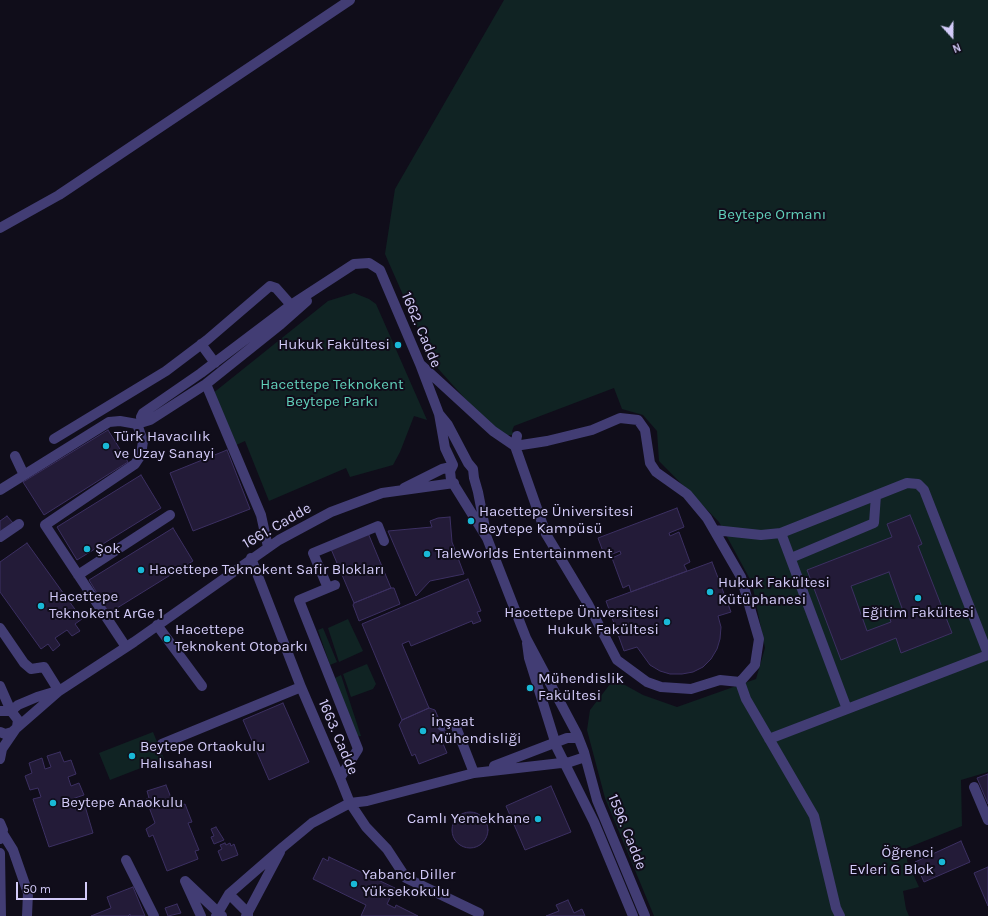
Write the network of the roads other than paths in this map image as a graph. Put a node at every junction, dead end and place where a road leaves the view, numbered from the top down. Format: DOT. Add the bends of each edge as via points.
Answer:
graph roads {
  1 [pos="350,0"];
  2 [pos="0,228"];
  3 [pos="318,287"];
  4 [pos="291,305"];
  5 [pos="201,344"];
  6 [pos="215,363"];
  7 [pos="420,364"];
  8 [pos="206,384"];
  9 [pos="439,414"];
  10 [pos="139,423"];
  11 [pos="54,439"];
  12 [pos="516,441"];
  13 [pos="15,456"];
  14 [pos="468,463"];
  15 [pos="452,466"];
  16 [pos="24,475"];
  17 [pos="474,478"];
  18 [pos="454,483"];
  19 [pos="402,489"];
  20 [pos="0,490"];
  21 [pos="876,495"];
  22 [pos="170,515"];
  23 [pos="19,524"];
  24 [pos="714,530"];
  25 [pos="781,533"];
  26 [pos="0,537"];
  27 [pos="487,538"];
  28 [pos="384,541"];
  29 [pos="268,547"];
  30 [pos="251,558"];
  31 [pos="791,558"];
  32 [pos="78,575"];
  33 [pos="157,625"];
  34 [pos="0,628"];
  35 [pos="526,638"];
  36 [pos="126,646"];
  37 [pos="988,655"];
  38 [pos="740,682"];
  39 [pos="0,686"];
  40 [pos="202,686"];
  41 [pos="301,688"];
  42 [pos="59,691"];
  43 [pos="847,709"];
  44 [pos="0,711"];
  45 [pos="11,711"];
  46 [pos="442,726"];
  47 [pos="17,727"];
  48 [pos="0,732"];
  49 [pos="578,738"];
  50 [pos="769,739"];
  51 [pos="555,743"];
  52 [pos="162,744"];
  53 [pos="585,757"];
  54 [pos="0,759"];
  55 [pos="564,763"];
  56 [pos="477,772"];
  57 [pos="340,778"];
  58 [pos="974,787"];
  59 [pos="350,803"];
  60 [pos="985,805"];
  61 [pos="988,820"];
  62 [pos="0,823"];
  63 [pos="1,837"];
  64 [pos="283,847"];
  65 [pos="0,853"];
  66 [pos="126,860"];
  67 [pos="229,894"];
  68 [pos="479,913"];
  69 [pos="247,915"];
  70 [pos="1,916"];
  71 [pos="27,916"];
  72 [pos="154,916"];
  73 [pos="201,916"];
  74 [pos="216,916"];
  75 [pos="222,916"];
  76 [pos="634,916"];
  77 [pos="645,916"];
  78 [pos="840,916"];
  1 -- 2 [label="street" via="59,196"];
  3 -- 4 [label="street"];
  3 -- 7 [label="street, 1662. Cadde" via="354,264 369,263 380,270"];
  3 -- 8 [label="street" via="293,314"];
  4 -- 5 [label="street" via="275,287 270,286"];
  4 -- 6 [label="street"];
  5 -- 6 [label="street"];
  5 -- 11 [label="street" via="166,371"];
  6 -- 10 [label="street" via="143,413"];
  7 -- 9 [label="street, 1662. Cadde"];
  7 -- 12 [label="street" via="493,431"];
  8 -- 10 [label="street" via="150,420"];
  8 -- 29 [label="street" via="261,515"];
  9 -- 14 [label="street, 1662. Cadde" via="448,425"];
  9 -- 15 [label="street, 1662. Cadde" via="445,448"];
  10 -- 16 [label="street" via="109,422"];
  10 -- 32 [label="street" via="143,441 141,455 135,464 45,525"];
  12 -- 24 [label="street" via="547,441 592,430 620,418 638,420 645,430 650,463 656,472 687,494"];
  12 -- 38 [label="street" via="546,534 588,604 617,660 647,682 661,687 691,689 720,680"];
  13 -- 16 [label="street"];
  14 -- 15 [label="street" via="460,461"];
  14 -- 17 [label="street, 1662. Cadde" via="473,469"];
  15 -- 18 [label="street, 1662. Cadde" via="449,475"];
  15 -- 19 [label="street, 1661. Cadde"];
  16 -- 20 [label="street"];
  17 -- 18 [label="street" via="465,485"];
  17 -- 27 [label="street, 1662. Cadde"];
  18 -- 19 [label="street, 1661. Cadde"];
  18 -- 27 [label="street, 1662. Cadde"];
  19 -- 29 [label="street, 1661. Cadde" via="382,493 331,512"];
  21 -- 25 [label="street"];
  21 -- 31 [label="street" via="874,523"];
  21 -- 37 [label="street" via="907,483 918,484 924,490"];
  22 -- 32 [label="street"];
  23 -- 26 [label="street"];
  24 -- 25 [label="street" via="761,535"];
  24 -- 38 [label="street" via="741,577 759,639 755,665"];
  25 -- 31 [label="street"];
  27 -- 35 [label="street, 1662. Cadde"];
  28 -- 57 [label="street" via="378,526 313,552 332,586 299,600 358,749"];
  29 -- 30 [label="street, 1661. Cadde"];
  30 -- 33 [label="street, 1661. Cadde"];
  30 -- 41 [label="street, 1663. Cadde"];
  31 -- 43 [label="street"];
  32 -- 36 [label="street"];
  33 -- 36 [label="street, 1661. Cadde"];
  33 -- 40 [label="street"];
  34 -- 42 [label="street" via="24,663 31,669 44,667"];
  35 -- 49 [label="street, 1662. Cadde"];
  35 -- 51 [label="street, 1662. Cadde" via="529,658"];
  36 -- 42 [label="street, 1661. Cadde"];
  37 -- 43 [label="street"];
  38 -- 50 [label="street" via="746,699"];
  39 -- 45 [label="street"];
  41 -- 52 [label="street"];
  41 -- 57 [label="street, 1663. Cadde"];
  42 -- 45 [label="street, 1661. Cadde" via="37,697"];
  42 -- 47 [label="street, 1661. Cadde"];
  43 -- 50 [label="street"];
  44 -- 45 [label="street"];
  45 -- 47 [label="street" via="16,716"];
  46 -- 56 [label="street" via="453,724 456,727"];
  47 -- 48 [label="street, 1661. Cadde" via="8,734"];
  47 -- 54 [label="street" via="2,750"];
  49 -- 51 [label="street" via="567,738"];
  49 -- 53 [label="street, 1596. Cadde"];
  50 -- 78 [label="street" via="814,816"];
  51 -- 55 [label="street, 1596. Cadde"];
  51 -- 56 [label="street"];
  53 -- 55 [label="street"];
  53 -- 77 [label="street, 1596. Cadde" via="597,800"];
  55 -- 56 [label="street"];
  55 -- 76 [label="street, 1596. Cadde" via="594,822"];
  56 -- 59 [label="street" via="367,801"];
  57 -- 59 [label="street, 1663. Cadde"];
  58 -- 60 [label="street"];
  59 -- 64 [label="street" via="312,823"];
  59 -- 68 [label="street, 1663. Cadde" via="366,827 387,849 406,878"];
  60 -- 61 [label="street"];
  62 -- 63 [label="street"];
  63 -- 71 [label="street" via="13,850 28,893"];
  64 -- 67 [label="street"];
  64 -- 69 [label="street"];
  65 -- 70 [label="street"];
  66 -- 72 [label="street"];
  67 -- 69 [label="street"];
  67 -- 74 [label="street"];
  73 -- 75 [label="street" via="185,881"];
}
